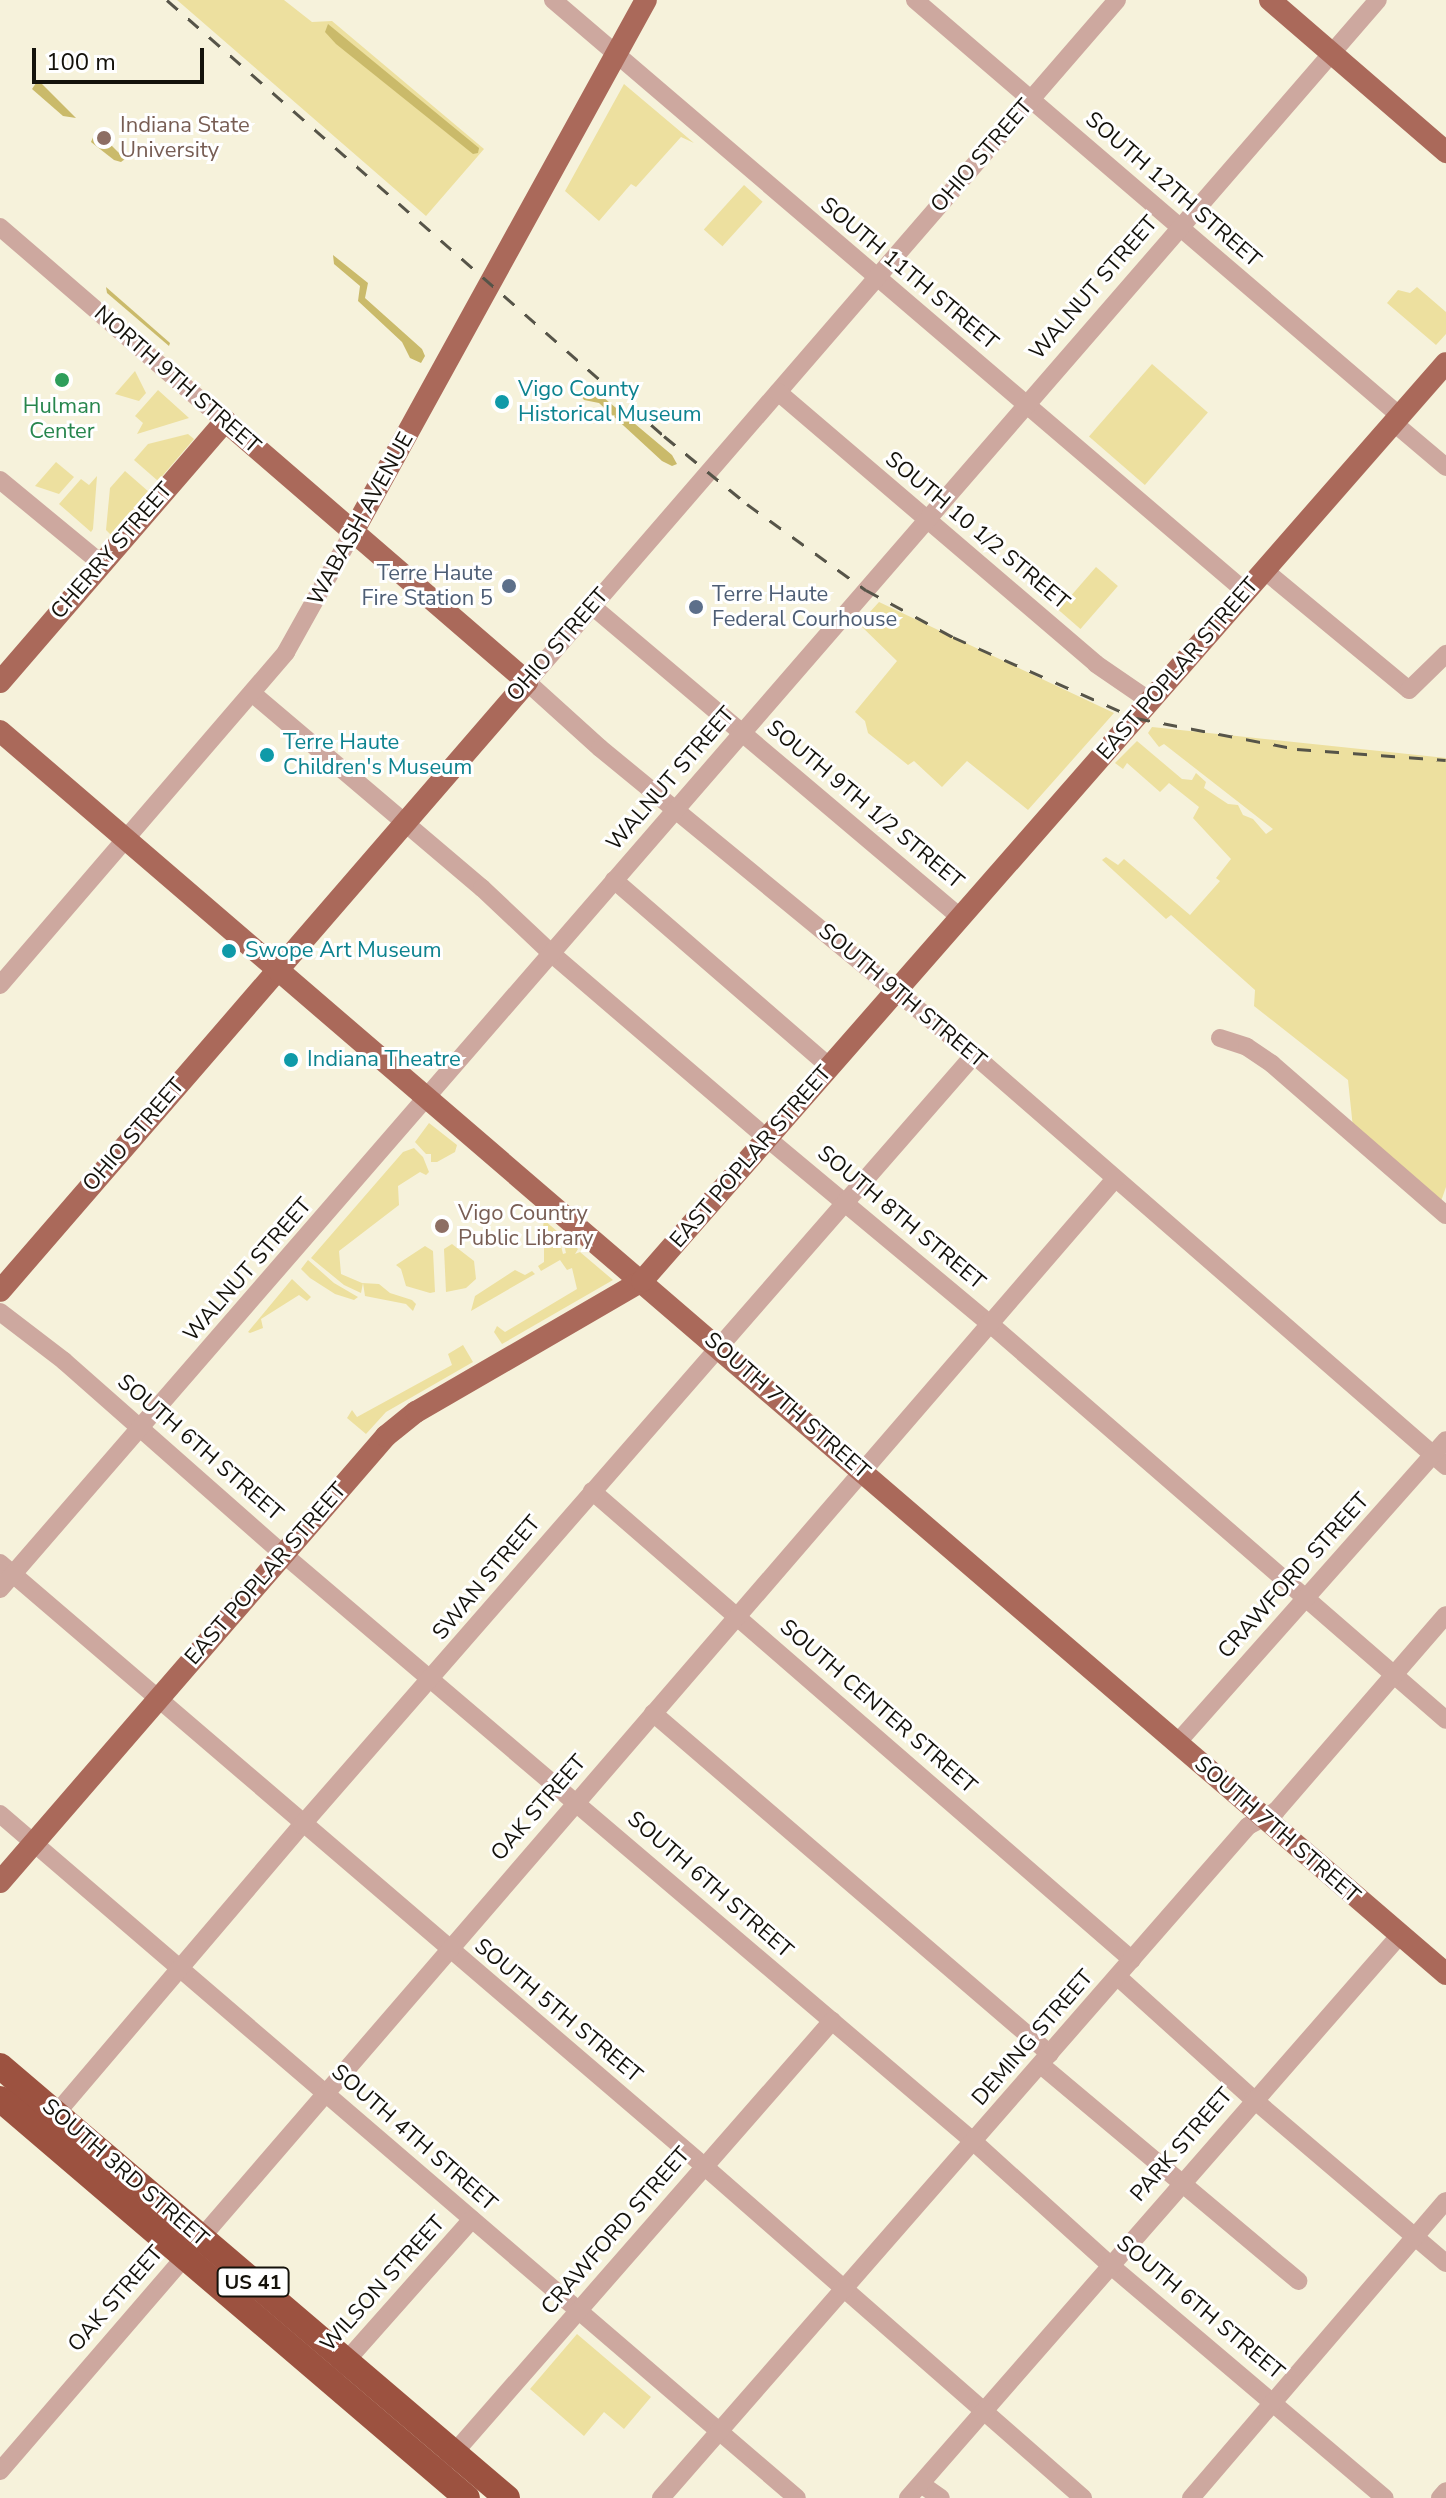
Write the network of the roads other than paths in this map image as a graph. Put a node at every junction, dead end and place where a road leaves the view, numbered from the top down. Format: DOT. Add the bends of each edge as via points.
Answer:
graph roads {
  1 [pos="553,0"];
  2 [pos="646,0"];
  3 [pos="915,0"];
  4 [pos="1117,0"];
  5 [pos="1270,0"];
  6 [pos="1378,0"];
  7 [pos="1332,54"];
  8 [pos="616,55"];
  9 [pos="1031,99"];
  10 [pos="1446,152"];
  11 [pos="0,227"];
  12 [pos="1179,227"];
  13 [pos="877,278"];
  14 [pos="1446,363"];
  15 [pos="778,392"];
  16 [pos="1025,404"];
  17 [pos="1397,419"];
  18 [pos="225,421"];
  19 [pos="1446,467"];
  20 [pos="0,480"];
  21 [pos="926,519"];
  22 [pos="353,532"];
  23 [pos="102,564"];
  24 [pos="1264,570"];
  25 [pos="1246,592"];
  26 [pos="592,606"];
  27 [pos="1446,654"];
  28 [pos="0,682"];
  29 [pos="527,682"];
  30 [pos="252,693"];
  31 [pos="1150,701"];
  32 [pos="0,731"];
  33 [pos="743,733"];
  34 [pos="675,809"];
  35 [pos="404,823"];
  36 [pos="128,838"];
  37 [pos="614,880"];
  38 [pos="961,918"];
  39 [pos="552,954"];
  40 [pos="279,968"];
  41 [pos="0,985"];
  42 [pos="897,992"];
  43 [pos="1220,1038"];
  44 [pos="974,1055"];
  45 [pos="830,1067"];
  46 [pos="428,1099"];
  47 [pos="768,1139"];
  48 [pos="1115,1179"];
  49 [pos="845,1201"];
  50 [pos="1446,1215"];
  51 [pos="642,1281"];
  52 [pos="0,1291"];
  53 [pos="0,1312"];
  54 [pos="989,1323"];
  55 [pos="720,1348"];
  56 [pos="141,1429"];
  57 [pos="1446,1440"];
  58 [pos="1439,1461"];
  59 [pos="863,1471"];
  60 [pos="592,1491"];
  61 [pos="282,1553"];
  62 [pos="6,1569"];
  63 [pos="0,1589"];
  64 [pos="1306,1601"];
  65 [pos="1446,1615"];
  66 [pos="737,1617"];
  67 [pos="1393,1676"];
  68 [pos="432,1680"];
  69 [pos="158,1701"];
  70 [pos="653,1713"];
  71 [pos="1446,1720"];
  72 [pos="1177,1743"];
  73 [pos="576,1802"];
  74 [pos="0,1814"];
  75 [pos="1263,1817"];
  76 [pos="302,1825"];
  77 [pos="33,1844"];
  78 [pos="0,1882"];
  79 [pos="1400,1935"];
  80 [pos="449,1949"];
  81 [pos="1132,1960"];
  82 [pos="180,1969"];
  83 [pos="1445,1971"];
  84 [pos="1118,1977"];
  85 [pos="832,2021"];
  86 [pos="1045,2060"];
  87 [pos="0,2066"];
  88 [pos="326,2093"];
  89 [pos="0,2099"];
  90 [pos="1253,2099"];
  91 [pos="48,2124"];
  92 [pos="974,2142"];
  93 [pos="704,2166"];
  94 [pos="1180,2184"];
  95 [pos="1446,2201"];
  96 [pos="472,2219"];
  97 [pos="1415,2237"];
  98 [pos="192,2248"];
  99 [pos="1446,2263"];
  100 [pos="1110,2265"];
  101 [pos="1298,2281"];
  102 [pos="845,2289"];
  103 [pos="578,2311"];
  104 [pos="347,2360"];
  105 [pos="329,2380"];
  106 [pos="1274,2402"];
  107 [pos="984,2411"];
  108 [pos="719,2431"];
  109 [pos="446,2462"];
  110 [pos="0,2471"];
  111 [pos="914,2491"];
  112 [pos="1446,2491"];
  113 [pos="493,2494"];
  114 [pos="467,2498"];
  115 [pos="661,2498"];
  116 [pos="797,2498"];
  117 [pos="941,2498"];
  118 [pos="1083,2498"];
  119 [pos="1191,2498"];
  120 [pos="1385,2498"];
  121 [pos="1440,2498"];
  1 -- 8 [label="street, SOUTH 11TH STREET"];
  2 -- 8 [label="main road, WABASH AVENUE"];
  3 -- 9 [label="street, SOUTH 12TH STREET"];
  4 -- 9 [label="street, OHIO STREET"];
  5 -- 7 [label="main road"];
  6 -- 7 [label="street, WALNUT STREET"];
  7 -- 10 [label="main road"];
  7 -- 12 [label="street, WALNUT STREET"];
  8 -- 13 [label="street, SOUTH 11TH STREET"];
  8 -- 22 [label="main road, WABASH AVENUE"];
  9 -- 12 [label="street, SOUTH 12TH STREET"];
  9 -- 13 [label="street, OHIO STREET"];
  11 -- 18 [label="street, NORTH 9TH STREET"];
  12 -- 16 [label="street, WALNUT STREET"];
  12 -- 17 [label="street, SOUTH 12TH STREET"];
  13 -- 15 [label="street, OHIO STREET"];
  13 -- 16 [label="street, SOUTH 11TH STREET"];
  14 -- 17 [label="main road, EAST POPLAR STREET"];
  15 -- 21 [label="street, SOUTH 10 1/2 STREET"];
  15 -- 26 [label="street, OHIO STREET"];
  16 -- 21 [label="street, WALNUT STREET"];
  16 -- 25 [label="street, SOUTH 11TH STREET"];
  17 -- 19 [label="street, SOUTH 12TH STREET"];
  17 -- 24 [label="main road, EAST POPLAR STREET"];
  18 -- 22 [label="main road, NORTH 9TH STREET"];
  18 -- 23 [label="main road, CHERRY STREET"];
  20 -- 23 [label="street"];
  21 -- 31 [label="street, SOUTH 10 1/2 STREET" via="1096,664"];
  21 -- 33 [label="street, WALNUT STREET"];
  22 -- 29 [label="main road, SOUTH 9TH STREET"];
  22 -- 30 [label="street, WABASH AVENUE" via="292,643"];
  23 -- 28 [label="main road, CHERRY STREET"];
  24 -- 25 [label="main road, EAST POPLAR STREET"];
  24 -- 27 [label="street" via="1409,690"];
  25 -- 31 [label="main road, EAST POPLAR STREET"];
  26 -- 29 [label="street, OHIO STREET"];
  26 -- 33 [label="street, SOUTH 9TH 1/2 STREET"];
  29 -- 34 [label="street, SOUTH 9TH STREET"];
  29 -- 35 [label="main road, OHIO STREET"];
  30 -- 35 [label="street, SOUTH 8TH STREET"];
  30 -- 36 [label="street, WABASH AVENUE"];
  31 -- 38 [label="main road, EAST POPLAR STREET"];
  32 -- 36 [label="main road, SOUTH 7TH STREET"];
  33 -- 34 [label="street, WALNUT STREET"];
  33 -- 38 [label="street, SOUTH 9TH 1/2 STREET"];
  34 -- 37 [label="street, WALNUT STREET"];
  34 -- 42 [label="street, SOUTH 9TH STREET"];
  35 -- 39 [label="street, SOUTH 8TH STREET"];
  35 -- 40 [label="main road, OHIO STREET"];
  36 -- 40 [label="main road, SOUTH 7TH STREET"];
  36 -- 41 [label="street, WABASH AVENUE"];
  37 -- 39 [label="street, WALNUT STREET"];
  37 -- 45 [label="street"];
  38 -- 42 [label="main road, EAST POPLAR STREET"];
  39 -- 46 [label="street, WALNUT STREET"];
  39 -- 47 [label="street, SOUTH 8TH STREET"];
  40 -- 46 [label="main road, SOUTH 7TH STREET"];
  40 -- 52 [label="main road, OHIO STREET"];
  42 -- 44 [label="street, SOUTH 9TH STREET"];
  42 -- 45 [label="main road, EAST POPLAR STREET"];
  43 -- 50 [label="street" via="1247,1047 1272,1064"];
  44 -- 48 [label="street, SOUTH 9TH STREET"];
  44 -- 49 [label="street, SWAN STREET"];
  45 -- 47 [label="main road, EAST POPLAR STREET"];
  46 -- 51 [label="main road, SOUTH 7TH STREET"];
  46 -- 56 [label="street, WALNUT STREET"];
  47 -- 49 [label="street, SOUTH 8TH STREET"];
  47 -- 51 [label="main road, EAST POPLAR STREET"];
  48 -- 54 [label="street, OAK STREET"];
  48 -- 58 [label="street, SOUTH 9TH STREET"];
  49 -- 54 [label="street, SOUTH 8TH STREET"];
  49 -- 55 [label="street, SWAN STREET"];
  51 -- 55 [label="main road, SOUTH 7TH STREET"];
  51 -- 61 [label="main road, EAST POPLAR STREET" via="399,1424"];
  53 -- 56 [label="street, SOUTH 6TH STREET"];
  54 -- 59 [label="street, OAK STREET"];
  54 -- 64 [label="street, SOUTH 8TH STREET"];
  55 -- 59 [label="main road, SOUTH 7TH STREET"];
  55 -- 60 [label="street, SWAN STREET"];
  56 -- 61 [label="street, SOUTH 6TH STREET"];
  56 -- 62 [label="street, WALNUT STREET"];
  57 -- 58 [label="street, CRAWFORD STREET"];
  58 -- 64 [label="street, CRAWFORD STREET"];
  59 -- 66 [label="street, OAK STREET"];
  59 -- 72 [label="main road, SOUTH 7TH STREET"];
  60 -- 66 [label="street, SOUTH CENTER STREET"];
  60 -- 68 [label="street, SWAN STREET"];
  61 -- 68 [label="street, SOUTH 6TH STREET"];
  61 -- 69 [label="main road, EAST POPLAR STREET"];
  62 -- 63 [label="street, WALNUT STREET"];
  62 -- 69 [label="street, SOUTH 5TH STREET"];
  64 -- 67 [label="street, SOUTH 8TH STREET"];
  64 -- 72 [label="street, CRAWFORD STREET"];
  65 -- 67 [label="street, DEMING STREET"];
  66 -- 70 [label="street, OAK STREET"];
  66 -- 81 [label="street, SOUTH CENTER STREET"];
  67 -- 71 [label="street, SOUTH 8TH STREET"];
  67 -- 75 [label="street, DEMING STREET" via="1276,1811"];
  68 -- 73 [label="street, SOUTH 6TH STREET"];
  68 -- 76 [label="street, SWAN STREET"];
  69 -- 76 [label="street, SOUTH 5TH STREET"];
  69 -- 77 [label="main road, EAST POPLAR STREET"];
  70 -- 73 [label="street, OAK STREET"];
  70 -- 86 [label="street"];
  72 -- 75 [label="main road, SOUTH 7TH STREET"];
  73 -- 80 [label="street, OAK STREET"];
  73 -- 85 [label="street, SOUTH 6TH STREET"];
  74 -- 77 [label="street, SOUTH 4TH STREET"];
  75 -- 79 [label="main road, SOUTH 7TH STREET"];
  75 -- 81 [label="street, DEMING STREET" via="1248,1826"];
  76 -- 80 [label="street, SOUTH 5TH STREET"];
  76 -- 82 [label="street, SWAN STREET"];
  77 -- 78 [label="main road, EAST POPLAR STREET"];
  77 -- 82 [label="street, SOUTH 4TH STREET"];
  79 -- 83 [label="main road, SOUTH 7TH STREET"];
  79 -- 90 [label="street, PARK STREET"];
  80 -- 88 [label="street, OAK STREET"];
  80 -- 93 [label="street, SOUTH 5TH STREET"];
  81 -- 84 [label="street, DEMING STREET"];
  82 -- 88 [label="street, SOUTH 4TH STREET"];
  82 -- 91 [label="street, SWAN STREET"];
  84 -- 86 [label="street, DEMING STREET"];
  84 -- 90 [label="street"];
  85 -- 92 [label="street, SOUTH 6TH STREET"];
  85 -- 93 [label="street, CRAWFORD STREET"];
  86 -- 92 [label="street, DEMING STREET"];
  86 -- 94 [label="street"];
  87 -- 91 [label="highway, SOUTH 3RD STREET / US 41"];
  88 -- 96 [label="street, SOUTH 4TH STREET"];
  88 -- 98 [label="street, OAK STREET"];
  89 -- 91 [label="highway, SOUTH 3RD STREET / US 41"];
  90 -- 94 [label="street, PARK STREET"];
  90 -- 97 [label="street"];
  91 -- 98 [label="highway, SOUTH 3RD STREET / US 41"];
  92 -- 100 [label="street, SOUTH 6TH STREET"];
  92 -- 102 [label="street, DEMING STREET"];
  93 -- 102 [label="street, SOUTH 5TH STREET"];
  93 -- 103 [label="street, CRAWFORD STREET"];
  94 -- 100 [label="street, PARK STREET"];
  94 -- 101 [label="street"];
  95 -- 97 [label="street"];
  96 -- 103 [label="street, SOUTH 4TH STREET"];
  96 -- 104 [label="street, WILSON STREET"];
  97 -- 99 [label="street"];
  97 -- 106 [label="street"];
  98 -- 104 [label="highway, SOUTH 3RD STREET / US 41"];
  98 -- 105 [label="highway, SOUTH 3RD STREET / US 41"];
  98 -- 110 [label="street, OAK STREET"];
  100 -- 106 [label="street, SOUTH 6TH STREET"];
  100 -- 107 [label="street, PARK STREET"];
  102 -- 107 [label="street, SOUTH 5TH STREET"];
  102 -- 108 [label="street, DEMING STREET"];
  103 -- 108 [label="street, SOUTH 4TH STREET"];
  103 -- 109 [label="street, CRAWFORD STREET"];
  104 -- 105 [label="street, WILSON STREET"];
  104 -- 109 [label="highway, SOUTH 3RD STREET / US 41"];
  105 -- 109 [label="highway, SOUTH 3RD STREET / US 41"];
  106 -- 119 [label="street"];
  106 -- 120 [label="street, SOUTH 6TH STREET"];
  107 -- 111 [label="street, PARK STREET"];
  107 -- 118 [label="street, SOUTH 5TH STREET"];
  108 -- 115 [label="street, DEMING STREET"];
  108 -- 116 [label="street, SOUTH 4TH STREET"];
  109 -- 113 [label="highway, SOUTH 3RD STREET / US 41"];
  109 -- 114 [label="highway, SOUTH 3RD STREET / US 41"];
  111 -- 117 [label="street"];
  112 -- 121 [label="street"];
}
